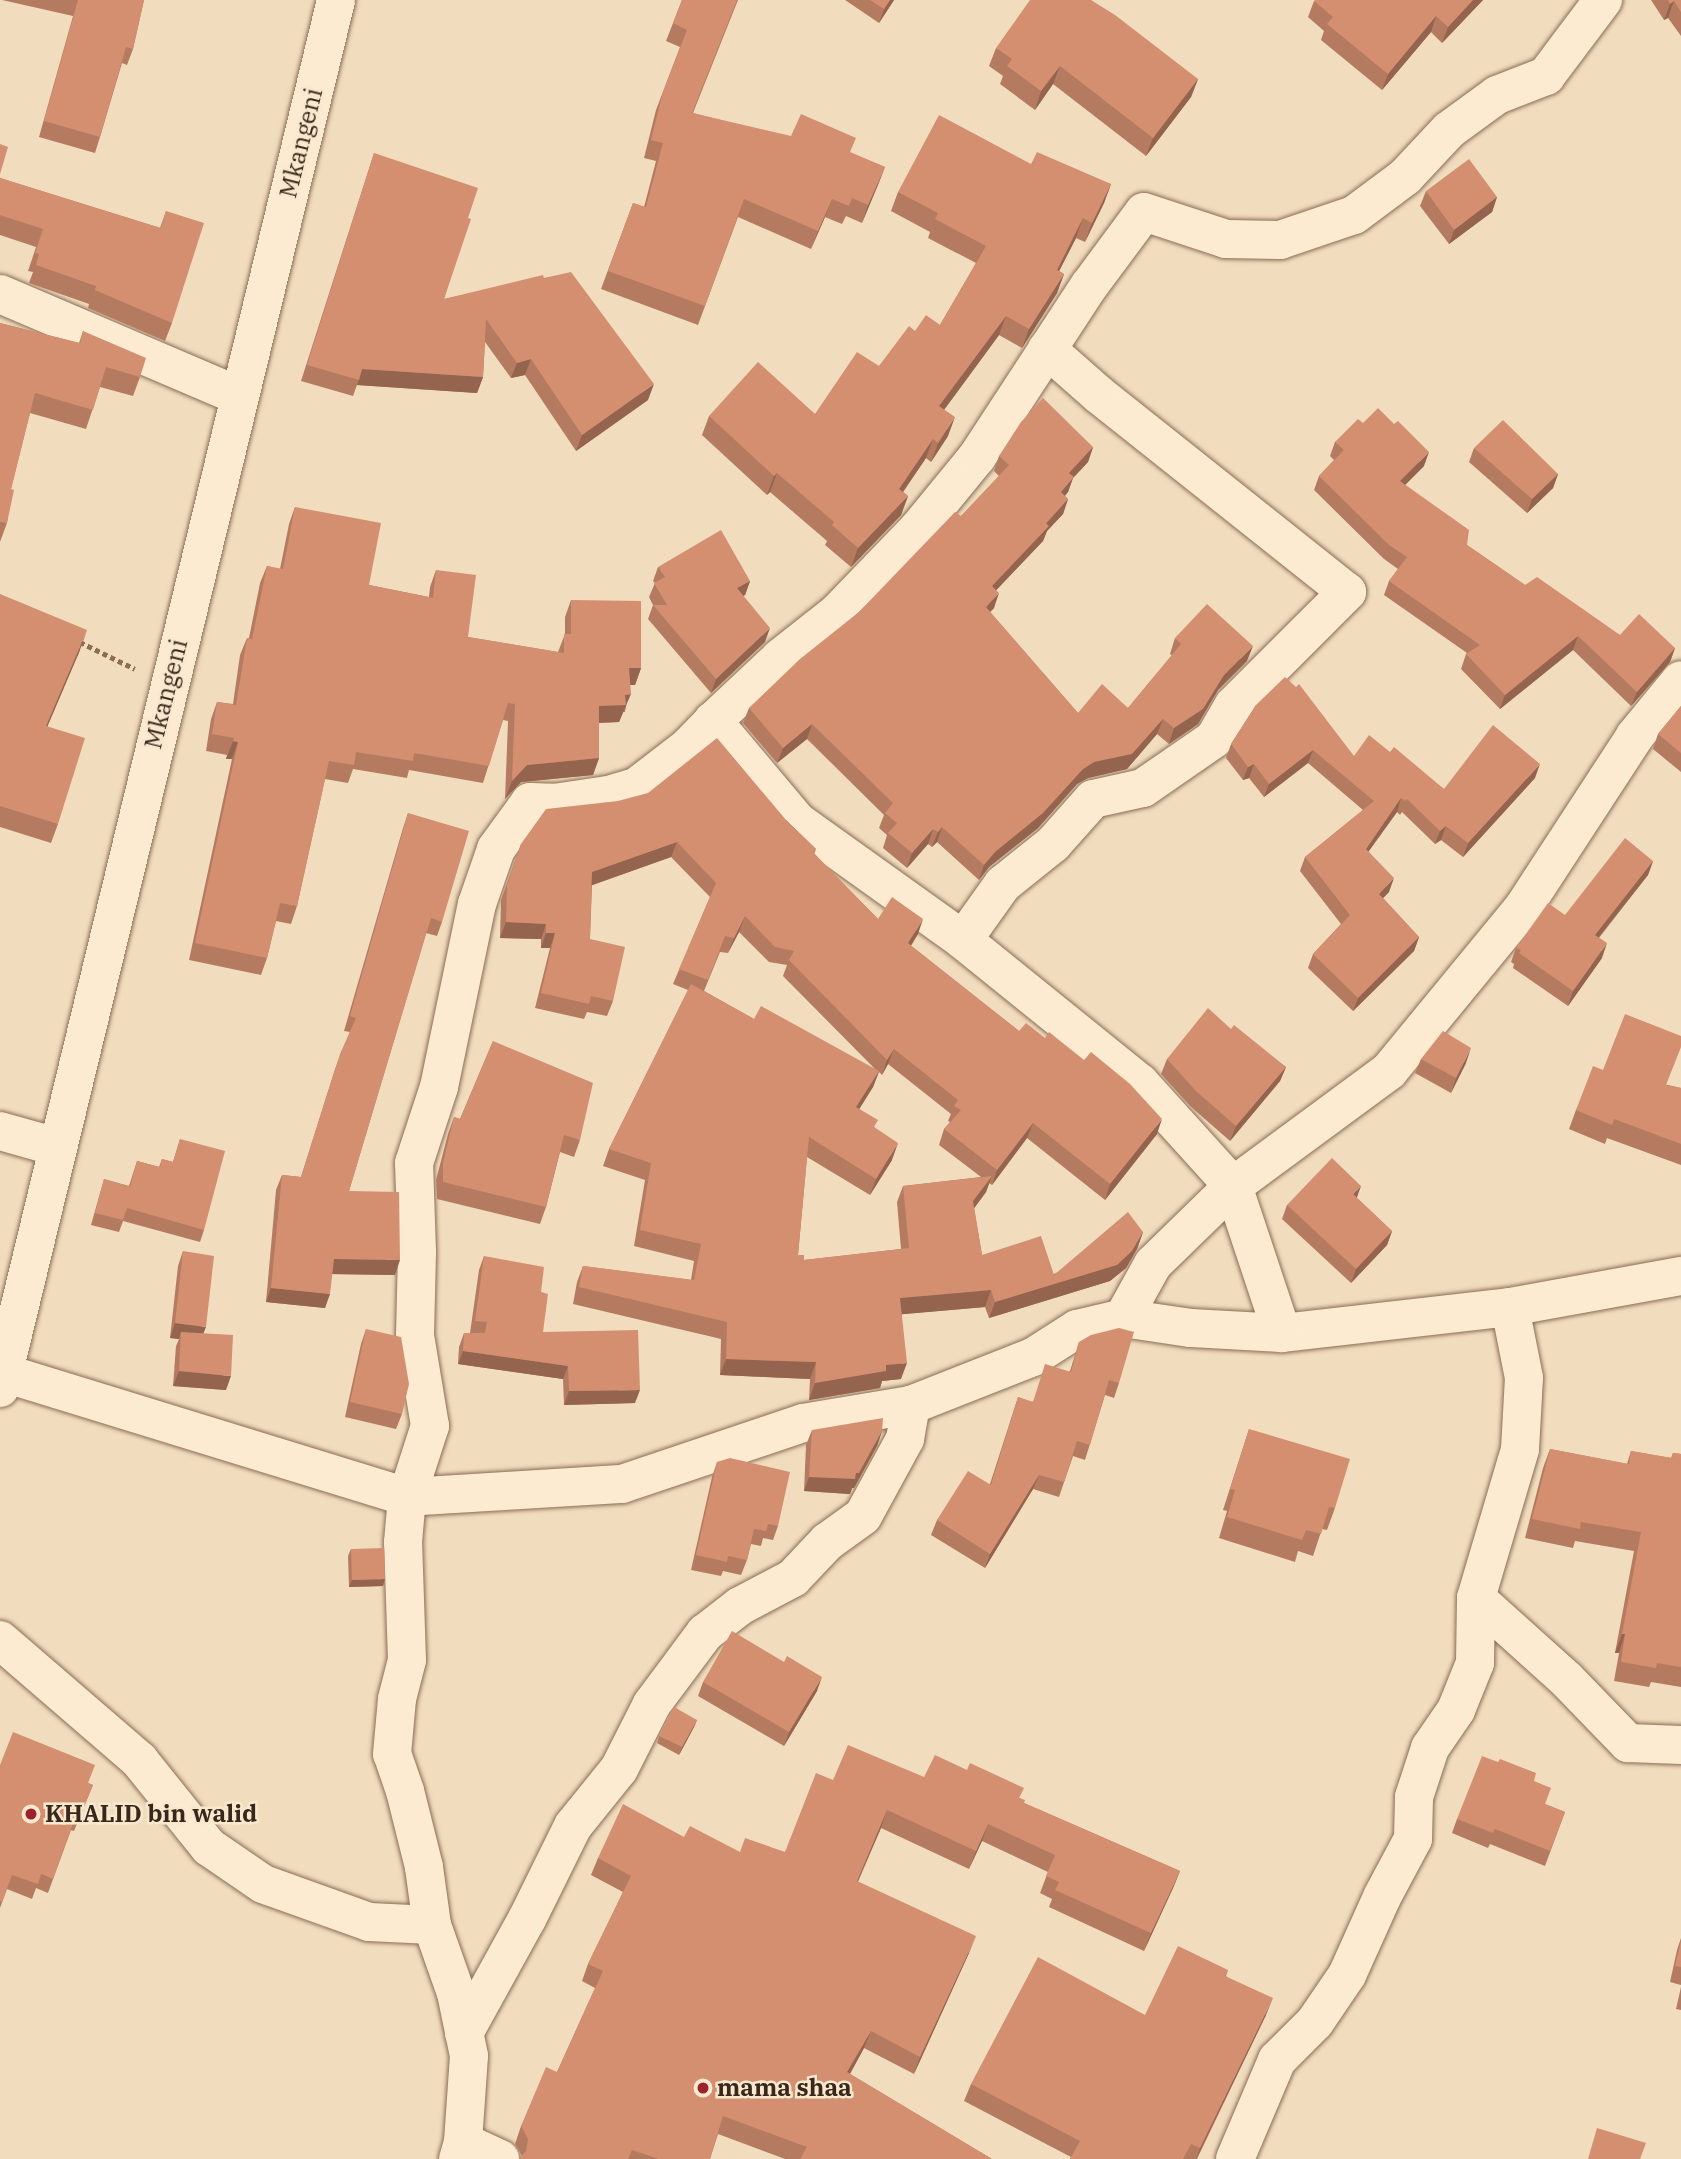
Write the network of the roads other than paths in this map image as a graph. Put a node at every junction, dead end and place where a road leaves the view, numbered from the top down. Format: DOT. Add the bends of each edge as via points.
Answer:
graph roads {
  1 [pos="337,0"];
  2 [pos="1603,0"];
  3 [pos="0,293"];
  4 [pos="1047,349"];
  5 [pos="239,396"];
  6 [pos="1681,680"];
  7 [pos="713,721"];
  8 [pos="963,940"];
  9 [pos="0,1131"];
  10 [pos="57,1147"];
  11 [pos="1233,1186"];
  12 [pos="1681,1276"];
  13 [pos="1510,1307"];
  14 [pos="1123,1318"];
  15 [pos="1282,1333"];
  16 [pos="2,1381"];
  17 [pos="911,1405"];
  18 [pos="407,1497"];
  19 [pos="1476,1598"];
  20 [pos="0,1640"];
  21 [pos="1681,1745"];
  22 [pos="432,1925"];
  23 [pos="464,2033"];
  24 [pos="460,2150"];
  25 [pos="500,2159"];
  26 [pos="1235,2159"];
  1 -- 5 [label="street, Mkangeni"];
  2 -- 4 [label="street" via="1546,76 1497,95 1449,130 1405,177 1354,215 1280,240 1226,239 1144,212"];
  3 -- 5 [label="street"];
  4 -- 7 [label="street" via="977,457 918,528 838,611"];
  4 -- 8 [label="street" via="1347,592 1234,705 1214,739 1143,788 1093,799 1053,844 1003,884"];
  5 -- 10 [label="street, Mkangeni"];
  6 -- 11 [label="street" via="1635,736 1523,908 1389,1071"];
  7 -- 8 [label="street" via="797,821"];
  7 -- 18 [label="street" via="636,787 554,803 530,802 496,849 477,904 439,1087 414,1163 415,1335 430,1426"];
  8 -- 11 [label="street" via="1140,1083"];
  9 -- 10 [label="street"];
  10 -- 16 [label="street, Mkangeni"];
  11 -- 14 [label="street" via="1153,1264"];
  11 -- 15 [label="street"];
  12 -- 13 [label="street"];
  13 -- 15 [label="street"];
  13 -- 19 [label="street" via="1524,1378 1520,1449"];
  14 -- 15 [label="street" via="1191,1328"];
  14 -- 17 [label="street" via="1077,1329 1033,1357"];
  16 -- 18 [label="street"];
  17 -- 18 [label="street" via="803,1423 622,1484"];
  17 -- 23 [label="street" via="905,1439 863,1516 827,1542 793,1578 740,1606 705,1633 652,1704 619,1769 573,1826"];
  18 -- 22 [label="street" via="403,1542 407,1660 397,1699 392,1754 424,1867"];
  19 -- 21 [label="street" via="1628,1743"];
  19 -- 26 [label="street" via="1475,1663 1456,1710 1430,1748 1414,1797 1413,1839 1347,1975 1315,2022 1277,2060"];
  20 -- 22 [label="street" via="139,1760 209,1847 263,1884 369,1922"];
  22 -- 23 [label="street" via="456,1993"];
  23 -- 24 [label="street" via="469,2056"];
  24 -- 25 [label="street"];
}
